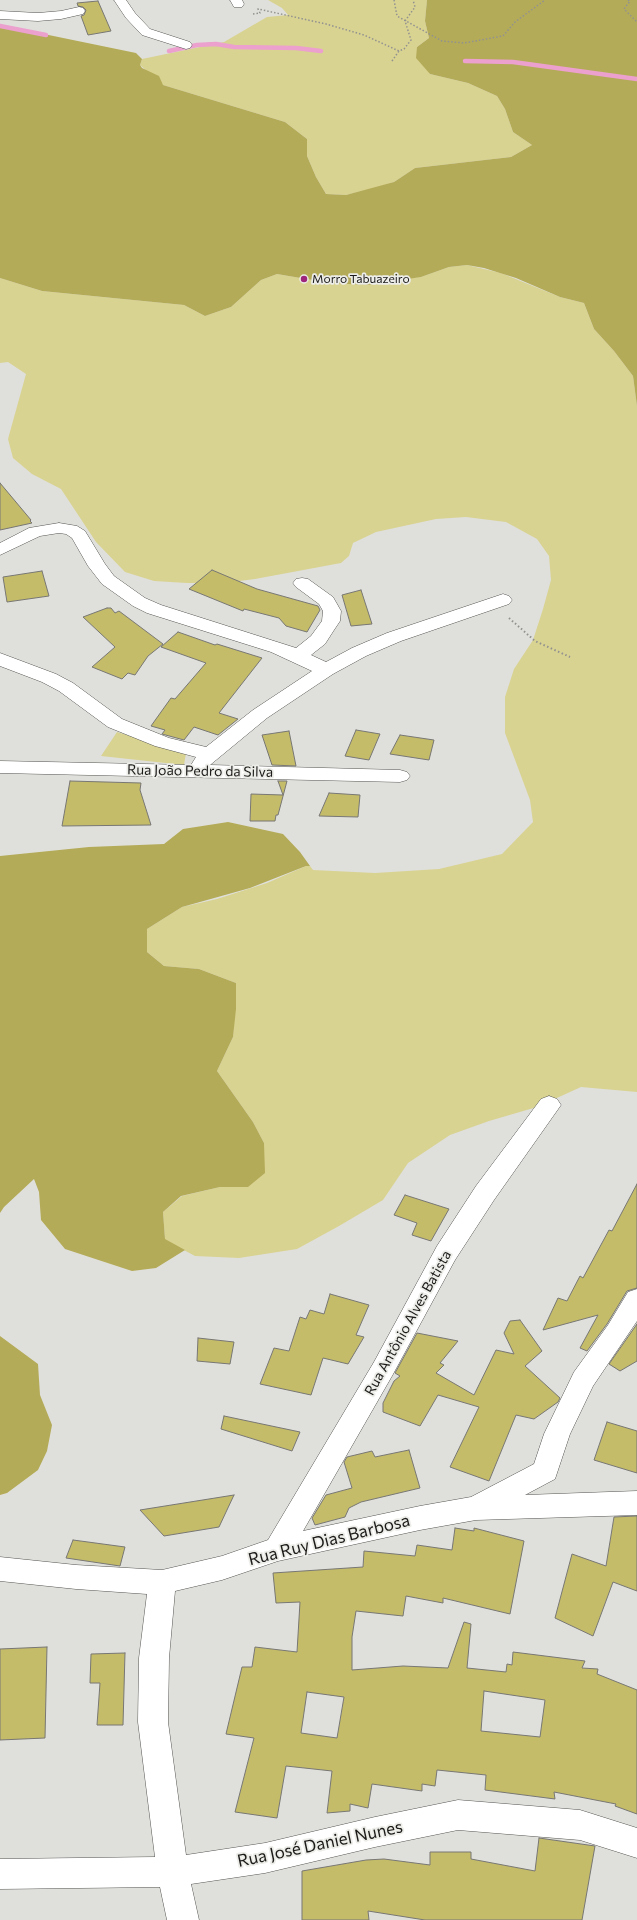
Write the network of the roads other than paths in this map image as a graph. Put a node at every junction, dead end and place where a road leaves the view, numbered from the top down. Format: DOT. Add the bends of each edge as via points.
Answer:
graph roads {
  1 [pos="120,0"];
  2 [pos="79,11"];
  3 [pos="0,14"];
  4 [pos="186,45"];
  5 [pos="0,550"];
  6 [pos="302,583"];
  7 [pos="499,601"];
  8 [pos="298,656"];
  9 [pos="0,659"];
  10 [pos="326,670"];
  11 [pos="210,754"];
  12 [pos="0,766"];
  13 [pos="194,770"];
  14 [pos="400,776"];
  15 [pos="549,1105"];
  16 [pos="637,1299"];
  17 [pos="637,1503"];
  18 [pos="476,1508"];
  19 [pos="278,1550"];
  20 [pos="0,1569"];
  21 [pos="162,1582"];
  22 [pos="637,1843"];
  23 [pos="173,1872"];
  24 [pos="0,1874"];
  25 [pos="183,1920"];
  1 -- 4 [label="street" via="146,32"];
  2 -- 3 [label="street" via="38,17"];
  5 -- 8 [label="street" via="35,532 59,528 71,530 79,535 108,580 123,592 154,609"];
  6 -- 8 [label="street" via="318,592 332,611 331,621 318,640"];
  7 -- 10 [label="street" via="394,637"];
  8 -- 10 [label="street"];
  9 -- 11 [label="street" via="66,687 115,723 162,742"];
  10 -- 11 [label="street" via="260,714"];
  11 -- 13 [label="street"];
  12 -- 13 [label="street, Rua João Pedro da Silva"];
  13 -- 14 [label="street, Rua João Pedro da Silva"];
  15 -- 19 [label="street, Rua Antônio Alves Batista" via="485,1193 446,1253 379,1376"];
  16 -- 18 [label="street" via="583,1380 557,1434 545,1471"];
  17 -- 18 [label="street, Rua Ruy Dias Barbosa"];
  18 -- 19 [label="street, Rua Ruy Dias Barbosa"];
  19 -- 21 [label="street, Rua Ruy Dias Barbosa" via="222,1568"];
  20 -- 21 [label="street, Rua Ruy Dias Barbosa"];
  21 -- 23 [label="street" via="154,1658 153,1722"];
  22 -- 23 [label="street, Rua José Daniel Nunes" via="580,1825 458,1815 266,1858"];
  23 -- 24 [label="street, Rua José Daniel Nunes"];
  23 -- 25 [label="street"];
}
